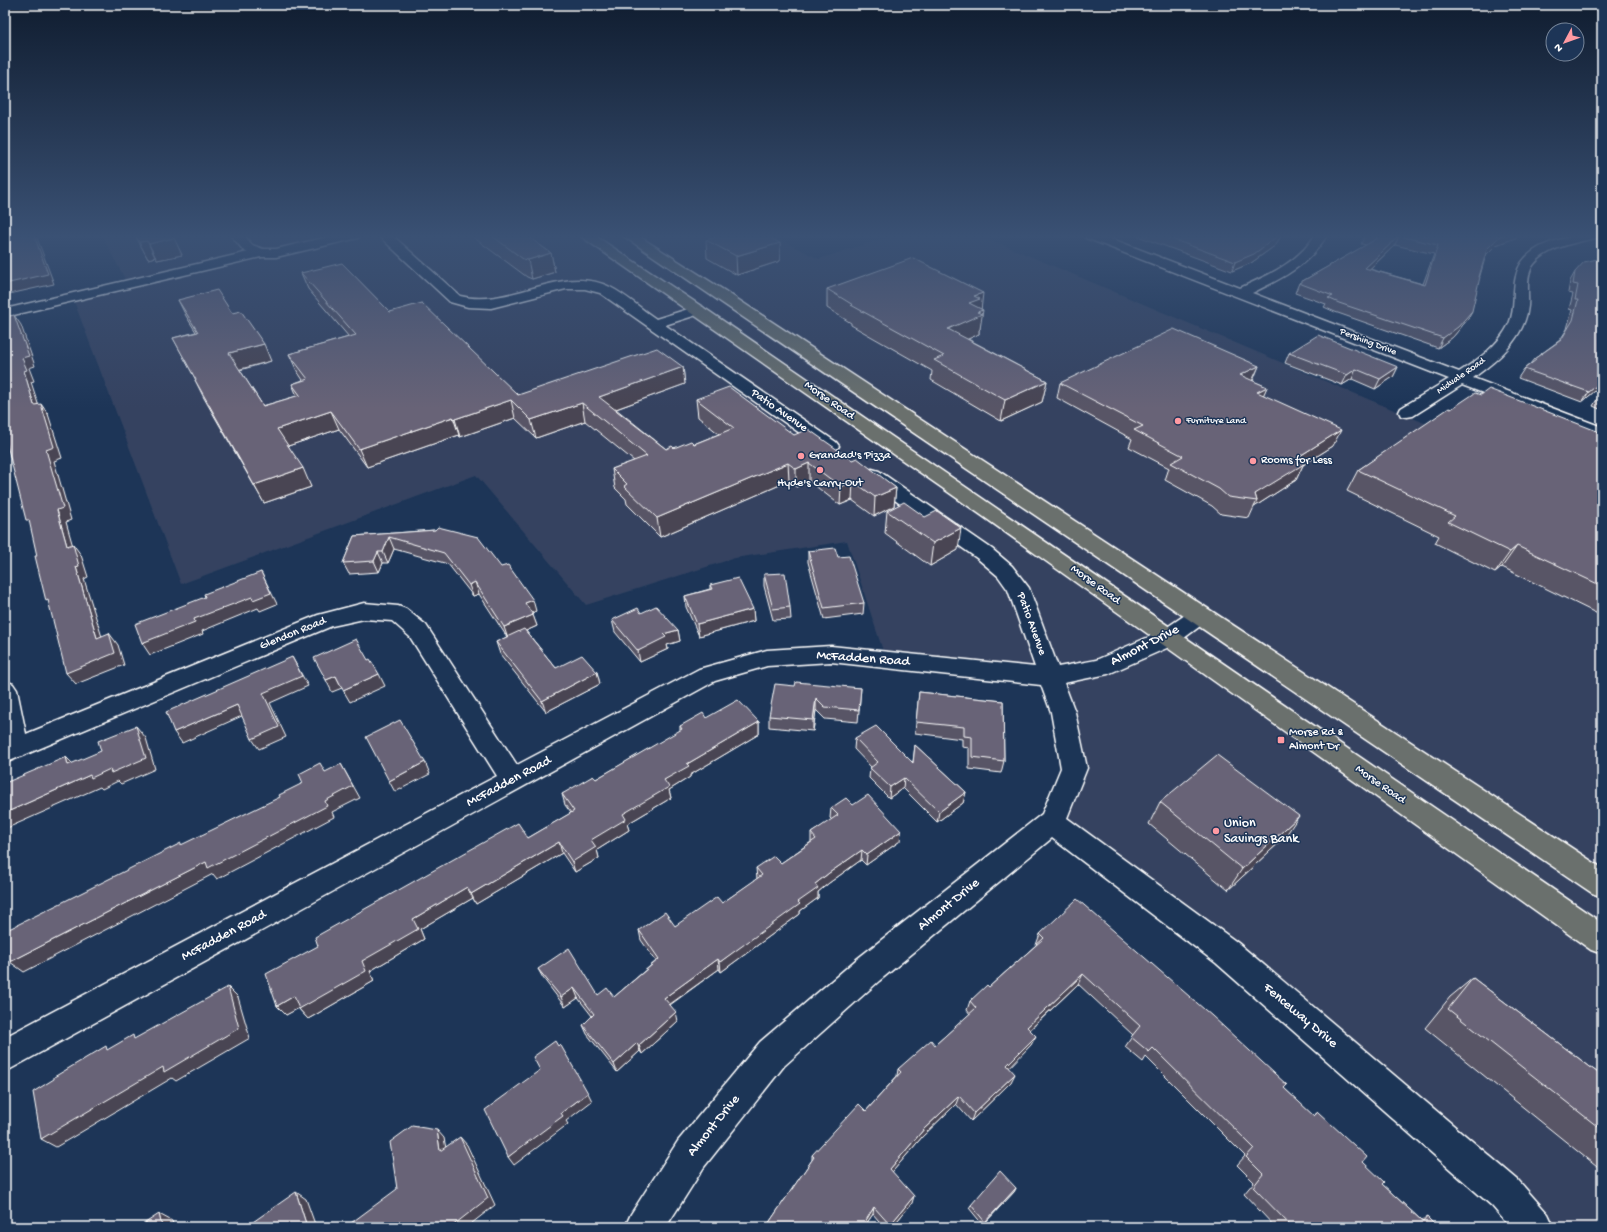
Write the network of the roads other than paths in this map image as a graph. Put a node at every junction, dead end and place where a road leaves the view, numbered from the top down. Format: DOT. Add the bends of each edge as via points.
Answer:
graph roads {
  1 [pos="92,292"];
  2 [pos="448,292"];
  3 [pos="535,292"];
  4 [pos="609,292"];
  5 [pos="672,292"];
  6 [pos="715,292"];
  7 [pos="1522,292"];
  8 [pos="1241,293"];
  9 [pos="698,310"];
  10 [pos="5,313"];
  11 [pos="654,324"];
  12 [pos="814,358"];
  13 [pos="1460,377"];
  14 [pos="1407,412"];
  15 [pos="1602,432"];
  16 [pos="843,455"];
  17 [pos="862,468"];
  18 [pos="1200,616"];
  19 [pos="1168,638"];
  20 [pos="1050,677"];
  21 [pos="5,690"];
  22 [pos="11,751"];
  23 [pos="513,780"];
  24 [pos="1052,822"];
  25 [pos="1602,884"];
  26 [pos="1602,940"];
  27 [pos="5,1055"];
  28 [pos="644,1227"];
  29 [pos="1535,1227"];
  1 -- 10 [label="street"];
  2 -- 3 [label="street, Patio Avenue" via="465,303 481,304"];
  4 -- 11 [label="street, Patio Avenue"];
  5 -- 9 [label="main road, Morse Road"];
  6 -- 12 [label="main road"];
  7 -- 13 [label="street, Midvale Road" via="1520,311 1503,344 1478,366"];
  8 -- 13 [label="street, Pershing Drive"];
  9 -- 11 [label="street"];
  9 -- 12 [label="main road" via="709,309 717,312 784,349"];
  9 -- 19 [label="main road, Morse Road" via="1069,566"];
  11 -- 16 [label="street, Patio Avenue"];
  12 -- 18 [label="main road"];
  13 -- 14 [label="street, Midvale Road"];
  13 -- 15 [label="street, Pershing Drive"];
  17 -- 20 [label="street, Patio Avenue" via="985,554 1005,571 1018,588"];
  18 -- 19 [label="street, Almont Drive"];
  18 -- 25 [label="main road"];
  19 -- 20 [label="street, Almont Drive" via="1100,668"];
  19 -- 26 [label="main road, Morse Road"];
  20 -- 23 [label="street, McFadden Road" via="831,654 768,658 707,675"];
  20 -- 24 [label="street, Almont Drive" via="1063,712 1074,768"];
  21 -- 22 [label="street"];
  22 -- 23 [label="street, Glendon Road" via="326,620 364,610 398,614 418,631"];
  23 -- 27 [label="street, McFadden Road"];
  24 -- 28 [label="street, Almont Drive" via="868,970 772,1054 691,1154"];
  24 -- 29 [label="street, Fenceway Drive" via="1227,953 1505,1193"];
}
